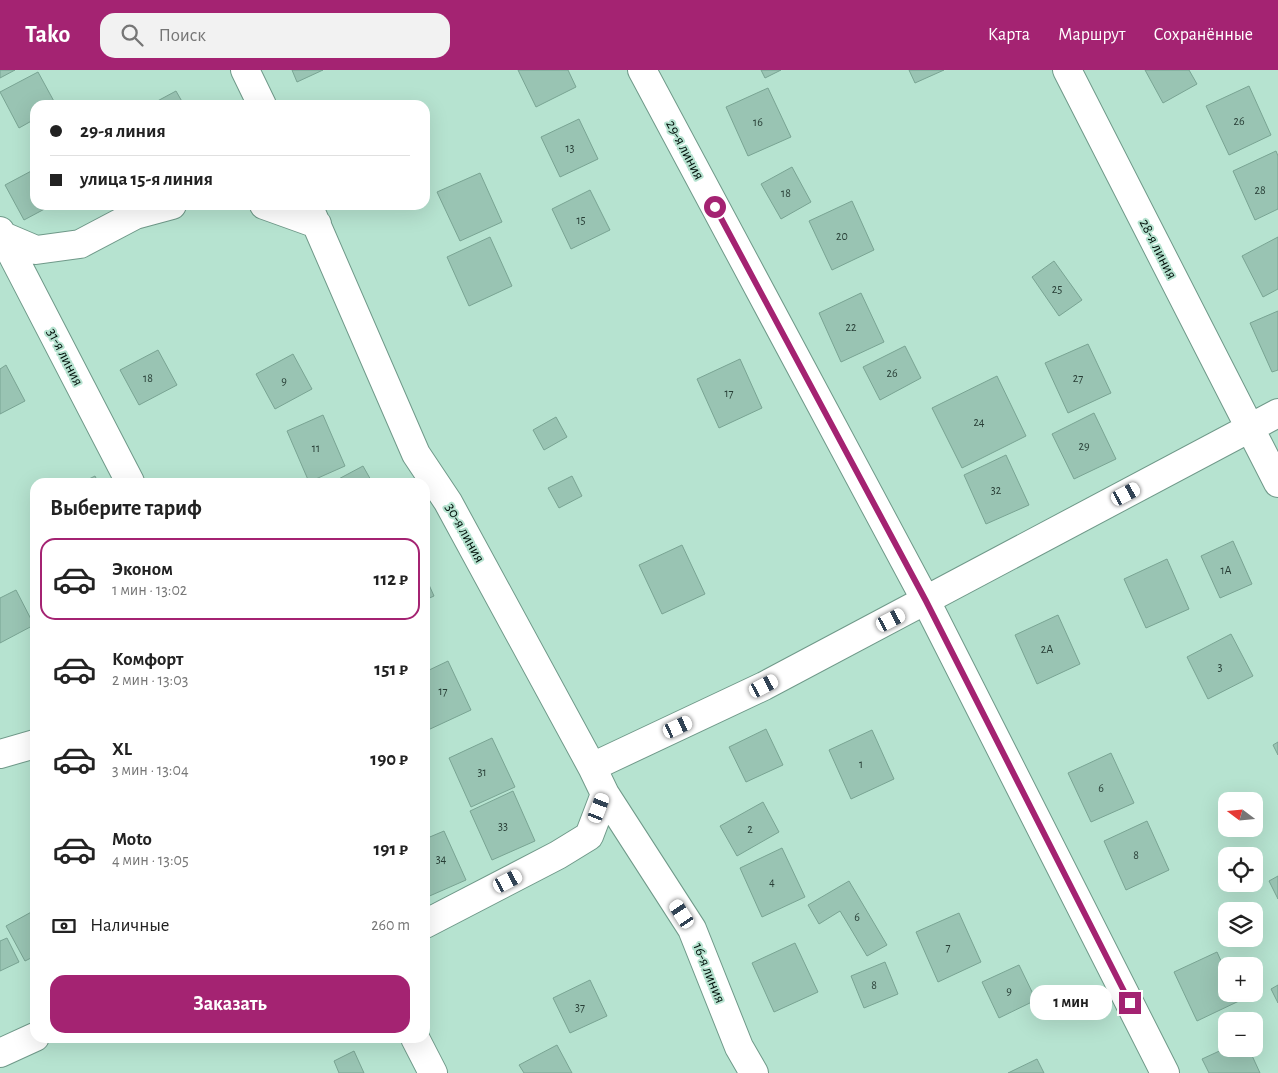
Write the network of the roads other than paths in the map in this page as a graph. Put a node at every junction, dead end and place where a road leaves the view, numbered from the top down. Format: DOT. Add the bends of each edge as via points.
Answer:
graph roads {
  1 [pos="245,70"];
  2 [pos="642,70"];
  3 [pos="1067,70"];
  4 [pos="260,100"];
  5 [pos="155,210"];
  6 [pos="288,210"];
  7 [pos="312,215"];
  8 [pos="1,233"];
  9 [pos="1278,413"];
  10 [pos="1249,427"];
  11 [pos="128,478"];
  12 [pos="1278,483"];
  13 [pos="926,601"];
  14 [pos="30,745"];
  15 [pos="0,754"];
  16 [pos="598,779"];
  17 [pos="430,921"];
  18 [pos="30,1039"];
  19 [pos="418,1043"];
  20 [pos="0,1053"];
  21 [pos="433,1073"];
  22 [pos="754,1073"];
  23 [pos="1165,1073"];
  1 -- 4 [label="street"];
  2 -- 13 [label="street, 29-я линия"];
  3 -- 10 [label="street, 28-я линия"];
  5 -- 8 [label="street" via="135,216 80,244 36,250"];
  6 -- 7 [label="street"];
  7 -- 16 [label="street, 30-я линия" via="416,454 448,502"];
  8 -- 11 [label="street, 31-я линия"];
  9 -- 10 [label="street"];
  10 -- 12 [label="street, 28-я линия"];
  10 -- 13 [label="street"];
  13 -- 16 [label="street" via="764,686"];
  13 -- 23 [label="street, 29-я линия"];
  14 -- 15 [label="street"];
  16 -- 17 [label="street" via="589,836"];
  16 -- 22 [label="street, 16-я линия" via="692,929 739,1047"];
  18 -- 20 [label="street"];
  19 -- 21 [label="street"];
}
